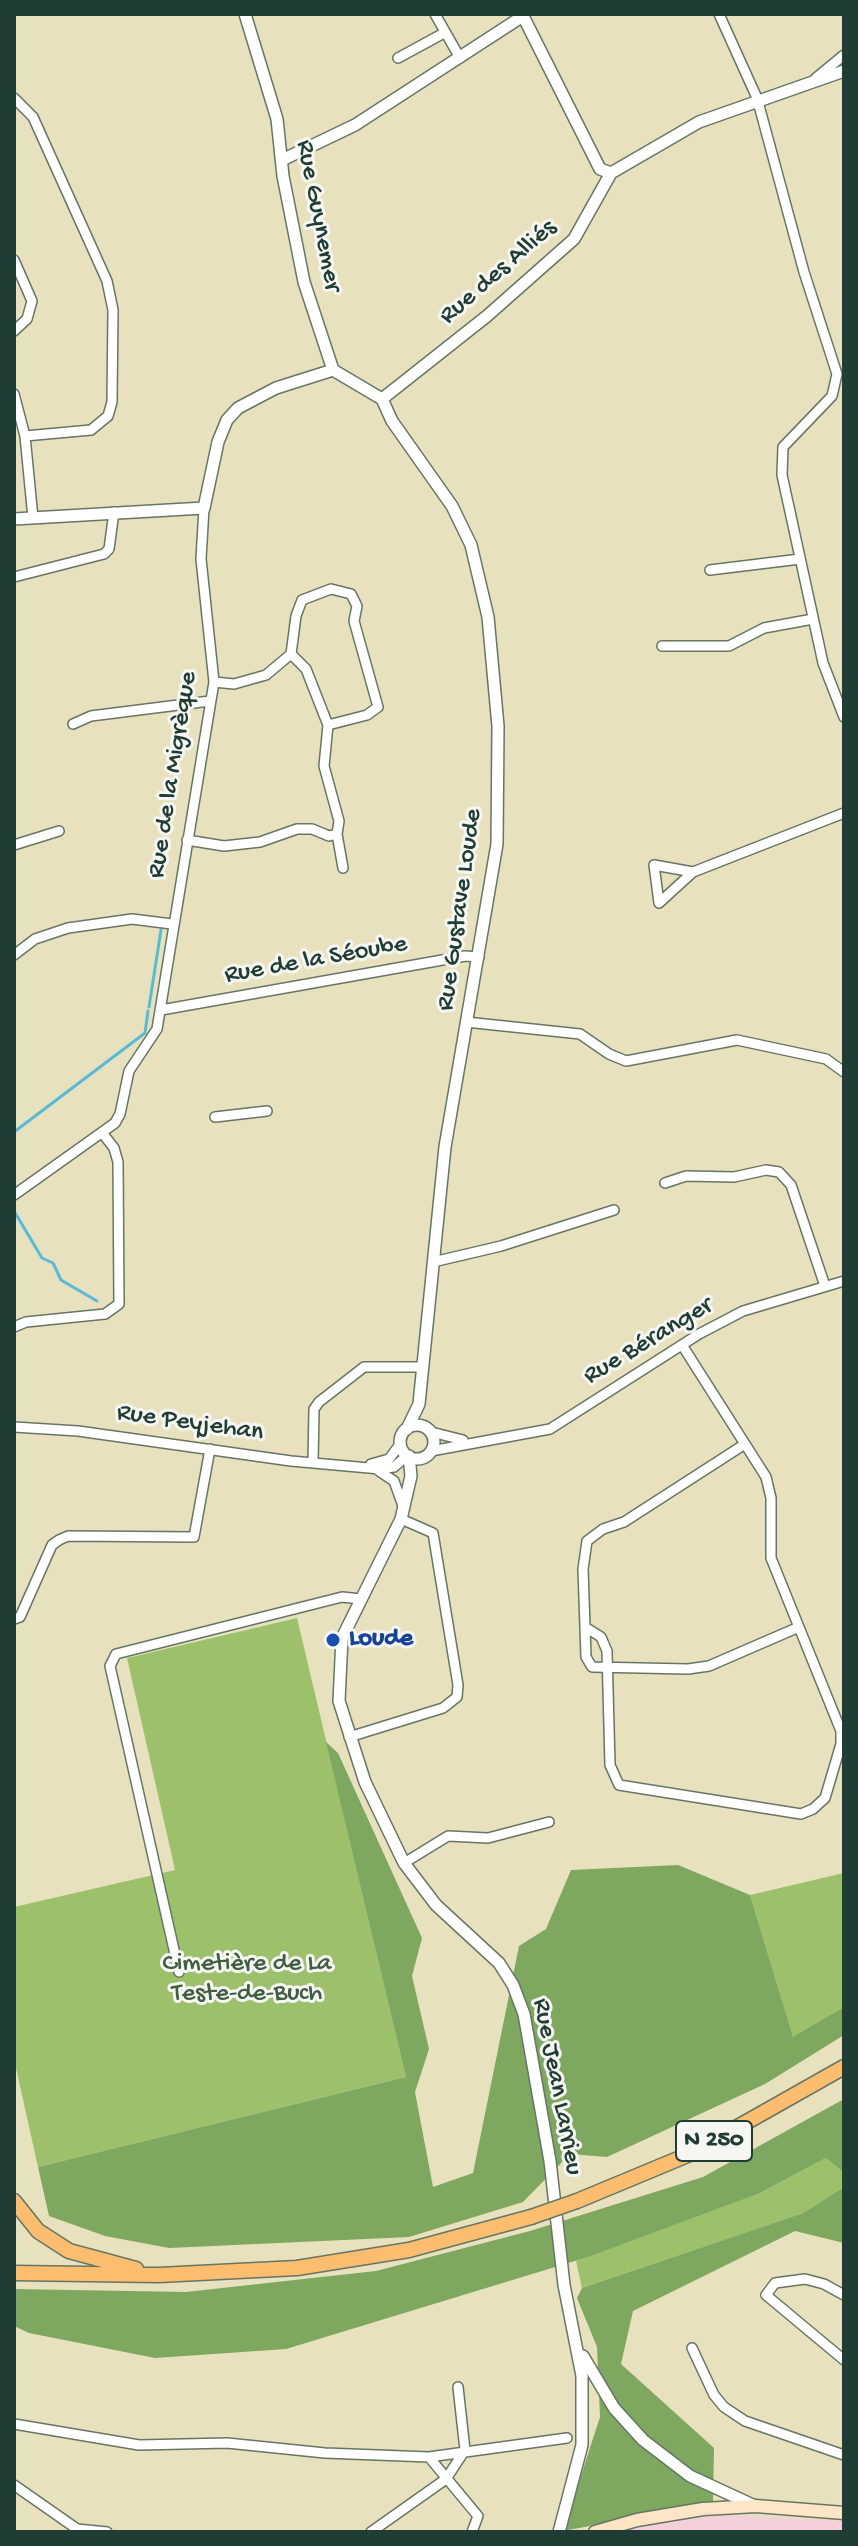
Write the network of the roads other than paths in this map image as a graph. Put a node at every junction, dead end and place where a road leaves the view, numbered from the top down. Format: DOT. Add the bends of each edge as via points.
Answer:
graph roads {
  1 [pos="245,14"];
  2 [pos="435,14"];
  3 [pos="719,14"];
  4 [pos="524,15"];
  5 [pos="444,33"];
  6 [pos="844,55"];
  7 [pos="398,58"];
  8 [pos="460,58"];
  9 [pos="844,71"];
  10 [pos="814,80"];
  11 [pos="14,98"];
  12 [pos="757,98"];
  13 [pos="282,160"];
  14 [pos="611,173"];
  15 [pos="14,260"];
  16 [pos="14,331"];
  17 [pos="333,370"];
  18 [pos="14,394"];
  19 [pos="382,399"];
  20 [pos="25,436"];
  21 [pos="204,508"];
  22 [pos="114,512"];
  23 [pos="33,518"];
  24 [pos="14,519"];
  25 [pos="800,559"];
  26 [pos="710,570"];
  27 [pos="14,577"];
  28 [pos="813,619"];
  29 [pos="662,646"];
  30 [pos="291,654"];
  31 [pos="214,682"];
  32 [pos="210,701"];
  33 [pos="844,717"];
  34 [pos="73,724"];
  35 [pos="328,725"];
  36 [pos="844,813"];
  37 [pos="59,831"];
  38 [pos="337,834"];
  39 [pos="187,840"];
  40 [pos="14,845"];
  41 [pos="343,868"];
  42 [pos="693,872"];
  43 [pos="172,924"];
  44 [pos="14,955"];
  45 [pos="479,957"];
  46 [pos="161,1010"];
  47 [pos="466,1022"];
  48 [pos="844,1072"];
  49 [pos="267,1111"];
  50 [pos="215,1117"];
  51 [pos="103,1134"];
  52 [pos="665,1183"];
  53 [pos="14,1195"];
  54 [pos="614,1210"];
  55 [pos="433,1262"];
  56 [pos="844,1281"];
  57 [pos="825,1286"];
  58 [pos="14,1327"];
  59 [pos="682,1345"];
  60 [pos="423,1367"];
  61 [pos="419,1404"];
  62 [pos="14,1427"];
  63 [pos="407,1429"];
  64 [pos="429,1430"];
  65 [pos="479,1442"];
  66 [pos="401,1443"];
  67 [pos="745,1444"];
  68 [pos="210,1449"];
  69 [pos="430,1452"];
  70 [pos="409,1456"];
  71 [pos="313,1463"];
  72 [pos="360,1466"];
  73 [pos="411,1476"];
  74 [pos="402,1514"];
  75 [pos="361,1599"];
  76 [pos="14,1619"];
  77 [pos="585,1627"];
  78 [pos="799,1627"];
  79 [pos="608,1669"];
  80 [pos="349,1737"];
  81 [pos="549,1822"];
  82 [pos="404,1863"];
  83 [pos="179,1972"];
  84 [pos="844,2067"];
  85 [pos="14,2201"];
  86 [pos="14,2263"];
  87 [pos="14,2273"];
  88 [pos="93,2275"];
  89 [pos="159,2275"];
  90 [pos="844,2295"];
  91 [pos="692,2348"];
  92 [pos="579,2349"];
  93 [pos="844,2360"];
  94 [pos="458,2387"];
  95 [pos="14,2424"];
  96 [pos="567,2438"];
  97 [pos="465,2450"];
  98 [pos="844,2455"];
  99 [pos="429,2457"];
  100 [pos="446,2479"];
  101 [pos="14,2485"];
  102 [pos="756,2506"];
  103 [pos="844,2513"];
  104 [pos="107,2532"];
  105 [pos="371,2532"];
  106 [pos="472,2532"];
  107 [pos="559,2532"];
  108 [pos="595,2532"];
  1 -- 13 [label="street, Rue Guynemer" via="272,96"];
  2 -- 5 [label="street"];
  3 -- 12 [label="street"];
  4 -- 8 [label="street"];
  4 -- 14 [label="street" via="600,169"];
  5 -- 7 [label="street"];
  5 -- 8 [label="street"];
  6 -- 10 [label="street"];
  8 -- 13 [label="street" via="355,125"];
  9 -- 10 [label="street"];
  10 -- 12 [label="street"];
  11 -- 20 [label="street" via="33,117 107,281 113,310 108,416 91,430"];
  12 -- 14 [label="street" via="699,122"];
  12 -- 25 [label="street" via="837,374 832,396 783,447 782,475"];
  13 -- 17 [label="street, Rue Guynemer" via="300,265"];
  14 -- 19 [label="street, Rue des Alliés" via="574,239"];
  15 -- 16 [label="street" via="32,301 27,319"];
  17 -- 19 [label="street"];
  17 -- 21 [label="street, Rue de la Migrèque" via="276,388 238,408 218,442"];
  18 -- 20 [label="street"];
  19 -- 45 [label="street, Rue Gustave Loude" via="459,520 476,562 488,617 499,796"];
  20 -- 23 [label="street"];
  21 -- 22 [label="street"];
  21 -- 31 [label="street, Rue de la Migrèque" via="201,559"];
  22 -- 23 [label="street"];
  22 -- 27 [label="street" via="104,554"];
  23 -- 24 [label="street"];
  25 -- 26 [label="street"];
  25 -- 28 [label="street"];
  28 -- 29 [label="street" via="764,628 729,646"];
  28 -- 33 [label="street"];
  30 -- 31 [label="street" via="266,675 234,684"];
  30 -- 35 [label="street" via="311,677"];
  30 -- 35 [label="street" via="302,600 337,589 351,594 378,707"];
  31 -- 32 [label="street, Rue de la Migrèque"];
  32 -- 34 [label="street" via="91,716"];
  32 -- 39 [label="street, Rue de la Migrèque"];
  35 -- 38 [label="street" via="324,766 339,821"];
  36 -- 42 [label="street"];
  37 -- 40 [label="street"];
  38 -- 39 [label="street" via="297,829 260,842 224,846"];
  38 -- 41 [label="street"];
  39 -- 43 [label="street, Rue de la Migrèque"];
  42 -- 42 [label="street" via="654,865 659,903 665,899"];
  43 -- 44 [label="street" via="132,919 86,924 35,939"];
  43 -- 46 [label="street, Rue de la Migrèque"];
  45 -- 46 [label="street, Rue de la Séoube"];
  45 -- 47 [label="street, Rue Gustave Loude"];
  46 -- 51 [label="street, Rue de la Migrèque" via="157,1029 129,1071 120,1114"];
  47 -- 48 [label="street" via="580,1034 626,1061 737,1040 826,1059"];
  47 -- 55 [label="street, Rue Gustave Loude"];
  49 -- 50 [label="street"];
  51 -- 53 [label="street, Rue de la Migrèque"];
  51 -- 58 [label="street" via="118,1162 119,1304 105,1314"];
  52 -- 57 [label="street" via="686,1176 779,1172 791,1185"];
  54 -- 55 [label="street"];
  55 -- 60 [label="street, Rue Gustave Loude"];
  56 -- 57 [label="street, Rue Béranger"];
  57 -- 59 [label="street, Rue Béranger" via="743,1311"];
  59 -- 65 [label="street, Rue Béranger" via="550,1429"];
  59 -- 67 [label="street"];
  60 -- 61 [label="street, Rue Gustave Loude"];
  60 -- 71 [label="street" via="364,1367 319,1402 314,1409"];
  61 -- 63 [label="street, Rue Gustave Loude"];
  61 -- 64 [label="street, Rue Gustave Loude"];
  62 -- 68 [label="street, Rue Peyjehan"];
  63 -- 64 [label="street" via="417,1425"];
  63 -- 66 [label="street"];
  64 -- 65 [label="street, Rue Béranger" via="447,1439"];
  64 -- 69 [label="street" via="434,1443"];
  65 -- 69 [label="street, Rue Béranger"];
  66 -- 70 [label="street"];
  66 -- 72 [label="street, Rue Peyjehan" via="386,1461"];
  67 -- 77 [label="street" via="587,1541"];
  67 -- 78 [label="street" via="769,1486 771,1558"];
  68 -- 71 [label="street, Rue Peyjehan"];
  68 -- 76 [label="street" via="194,1537 59,1540 20,1617"];
  69 -- 70 [label="street" via="420,1458"];
  69 -- 73 [label="street, Rue Jean Larrieu"];
  70 -- 72 [label="street, Rue Peyjehan" via="388,1469"];
  70 -- 73 [label="street, Rue Jean Larrieu"];
  71 -- 72 [label="street, Rue Peyjehan"];
  72 -- 74 [label="street, Rue Peyjehan" via="389,1476"];
  73 -- 74 [label="street, Rue Jean Larrieu"];
  74 -- 75 [label="street, Rue Jean Larrieu"];
  74 -- 80 [label="street" via="433,1533 457,1697 443,1708"];
  75 -- 80 [label="street, Rue Jean Larrieu" via="344,1633 338,1667 340,1707"];
  75 -- 83 [label="street" via="342,1597 116,1654 110,1666"];
  77 -- 79 [label="street" via="605,1643"];
  77 -- 79 [label="street" via="587,1663"];
  78 -- 79 [label="street" via="699,1668"];
  78 -- 79 [label="street" via="842,1737 825,1798 801,1814 619,1785 610,1765"];
  80 -- 82 [label="street, Rue Jean Larrieu"];
  81 -- 82 [label="street" via="488,1838 448,1836"];
  82 -- 92 [label="street, Rue Jean Larrieu" via="436,1905 495,1958 520,2003 547,2146 565,2292"];
  84 -- 89 [label="main road, N 250, bridge" via="690,2154 531,2217 360,2260 229,2274"];
  85 -- 89 [label="main road" via="38,2231 69,2251"];
  86 -- 88 [label="main road, N 250"];
  87 -- 88 [label="main road"];
  88 -- 89 [label="main road, N 250"];
  90 -- 93 [label="street" via="805,2279 775,2283 766,2295"];
  91 -- 98 [label="street" via="724,2407 745,2421"];
  92 -- 102 [label="street" via="614,2408 643,2440 690,2476"];
  92 -- 107 [label="street, Rue Jean Larrieu" via="582,2445"];
  94 -- 97 [label="street"];
  95 -- 99 [label="street" via="139,2445 227,2443"];
  96 -- 97 [label="street"];
  97 -- 99 [label="street"];
  97 -- 100 [label="street"];
  99 -- 100 [label="street"];
  100 -- 105 [label="street"];
  100 -- 106 [label="street" via="478,2516"];
  101 -- 104 [label="street" via="77,2529"];
  102 -- 103 [label="main road"];
  102 -- 108 [label="main road" via="688,2511"];
}
